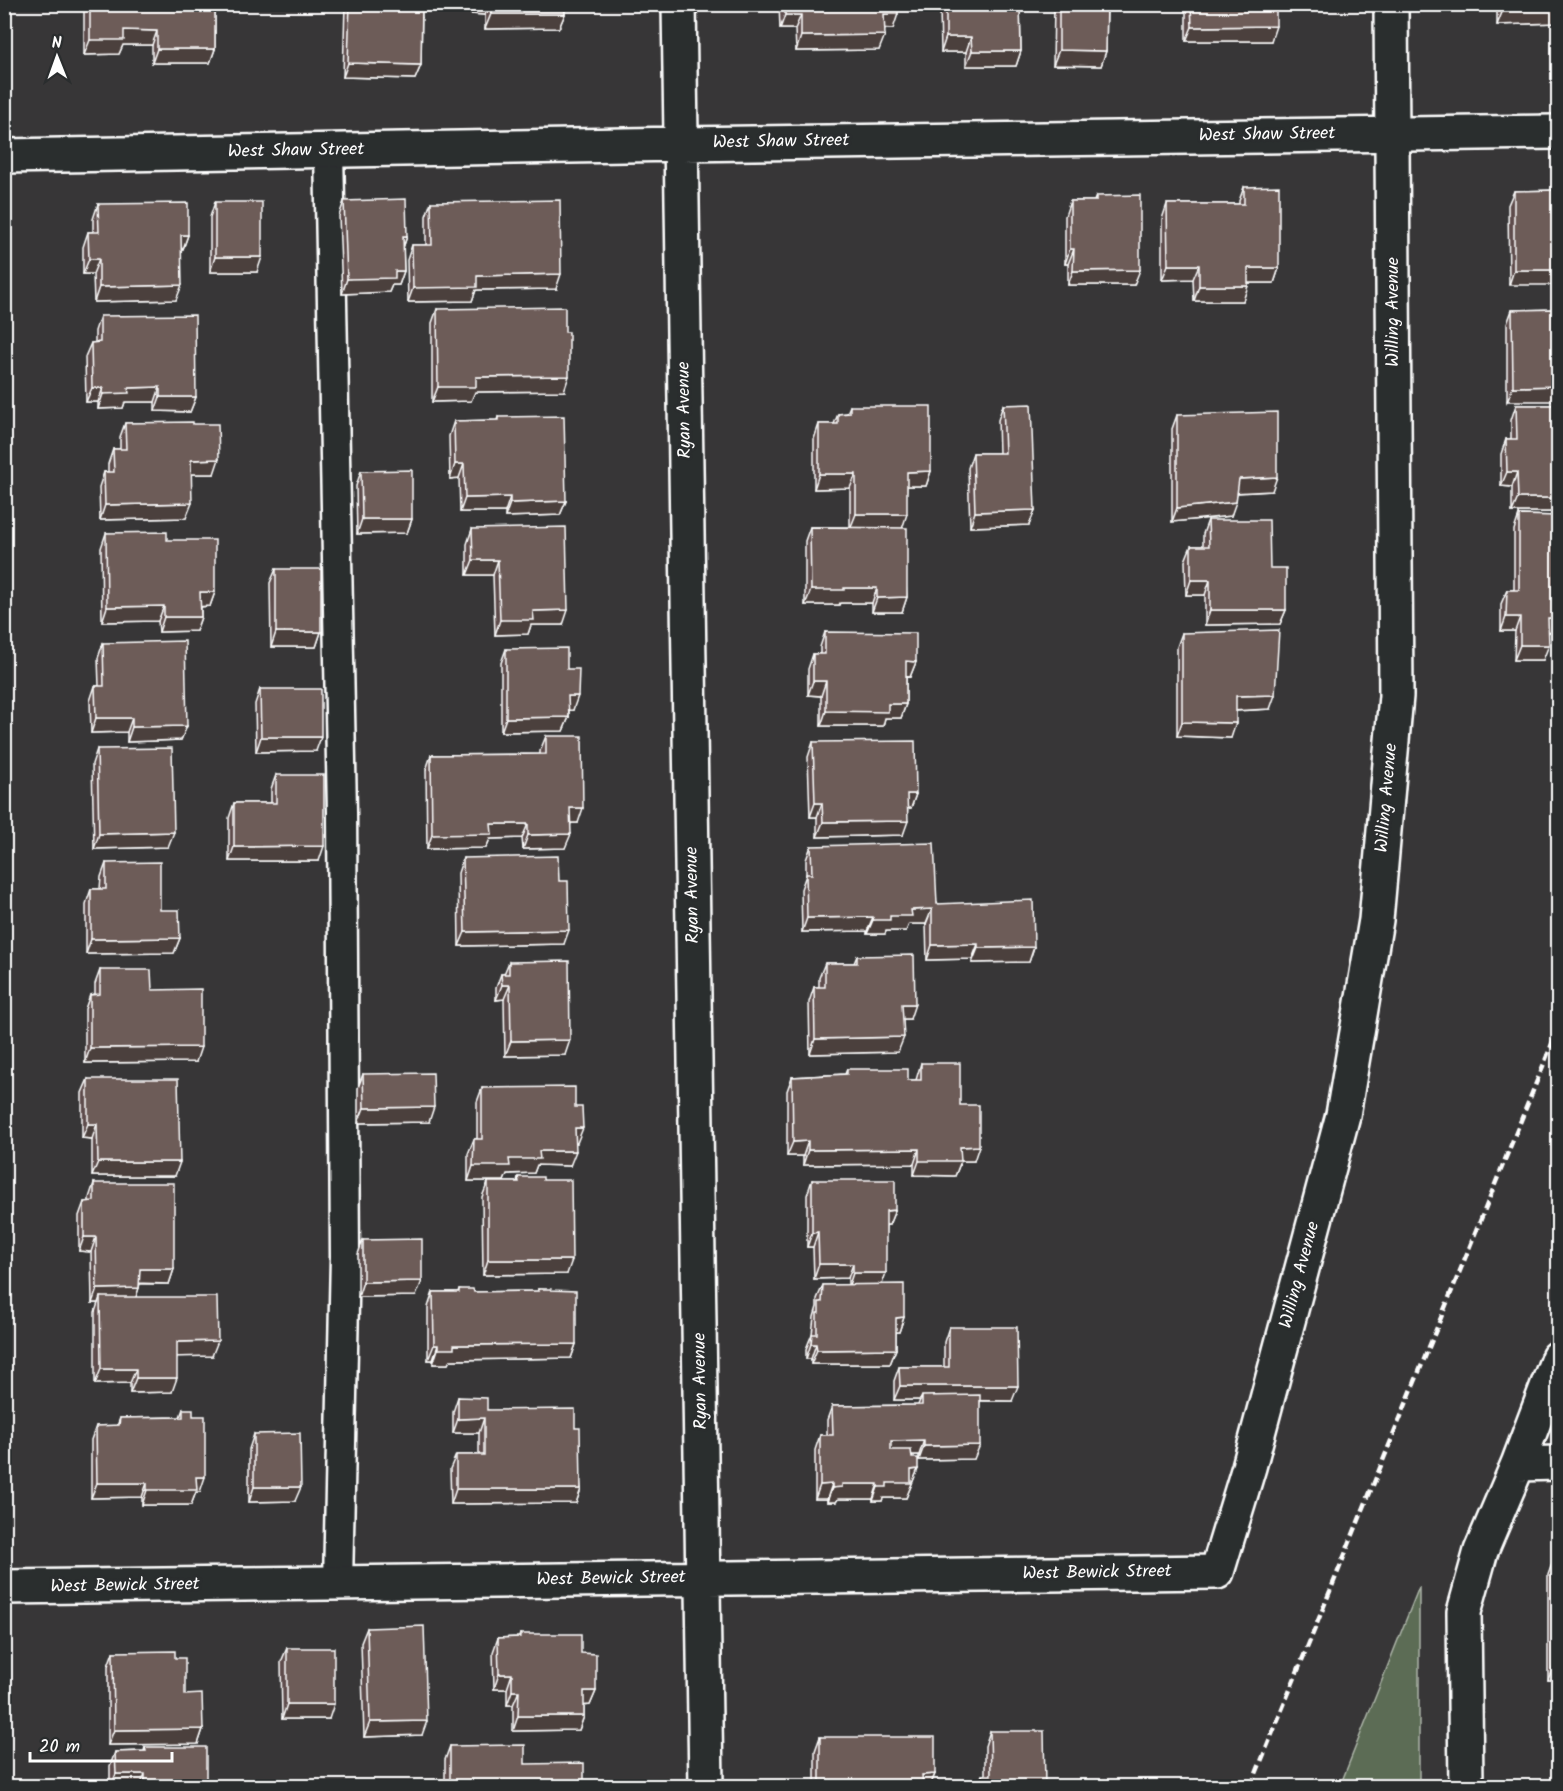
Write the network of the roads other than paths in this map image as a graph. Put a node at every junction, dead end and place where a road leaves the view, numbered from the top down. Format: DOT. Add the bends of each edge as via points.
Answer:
graph roads {
  1 [pos="679,4"];
  2 [pos="1391,4"];
  3 [pos="1558,132"];
  4 [pos="1392,134"];
  5 [pos="681,144"];
  6 [pos="329,150"];
  7 [pos="4,156"];
  8 [pos="1558,1358"];
  9 [pos="1558,1463"];
  10 [pos="1518,1464"];
  11 [pos="1217,1572"];
  12 [pos="704,1578"];
  13 [pos="338,1583"];
  14 [pos="4,1587"];
  15 [pos="706,1786"];
  16 [pos="1466,1786"];
  1 -- 5 [label="street, Ryan Avenue"];
  2 -- 4 [label="street, Willing Avenue"];
  3 -- 4 [label="street, West Shaw Street"];
  4 -- 5 [label="street, West Shaw Street"];
  4 -- 11 [label="street, Willing Avenue" via="1396,696 1376,920 1343,1115"];
  5 -- 6 [label="street, West Shaw Street"];
  5 -- 12 [label="street, Ryan Avenue"];
  6 -- 7 [label="street, West Shaw Street"];
  6 -- 13 [label="lane" via="345,1256"];
  8 -- 10 [label="street"];
  9 -- 10 [label="street"];
  10 -- 16 [label="street" via="1481,1551 1464,1612"];
  11 -- 12 [label="street, West Bewick Street"];
  12 -- 13 [label="street, West Bewick Street"];
  12 -- 15 [label="street, Ryan Avenue"];
  13 -- 14 [label="street, West Bewick Street"];
}
